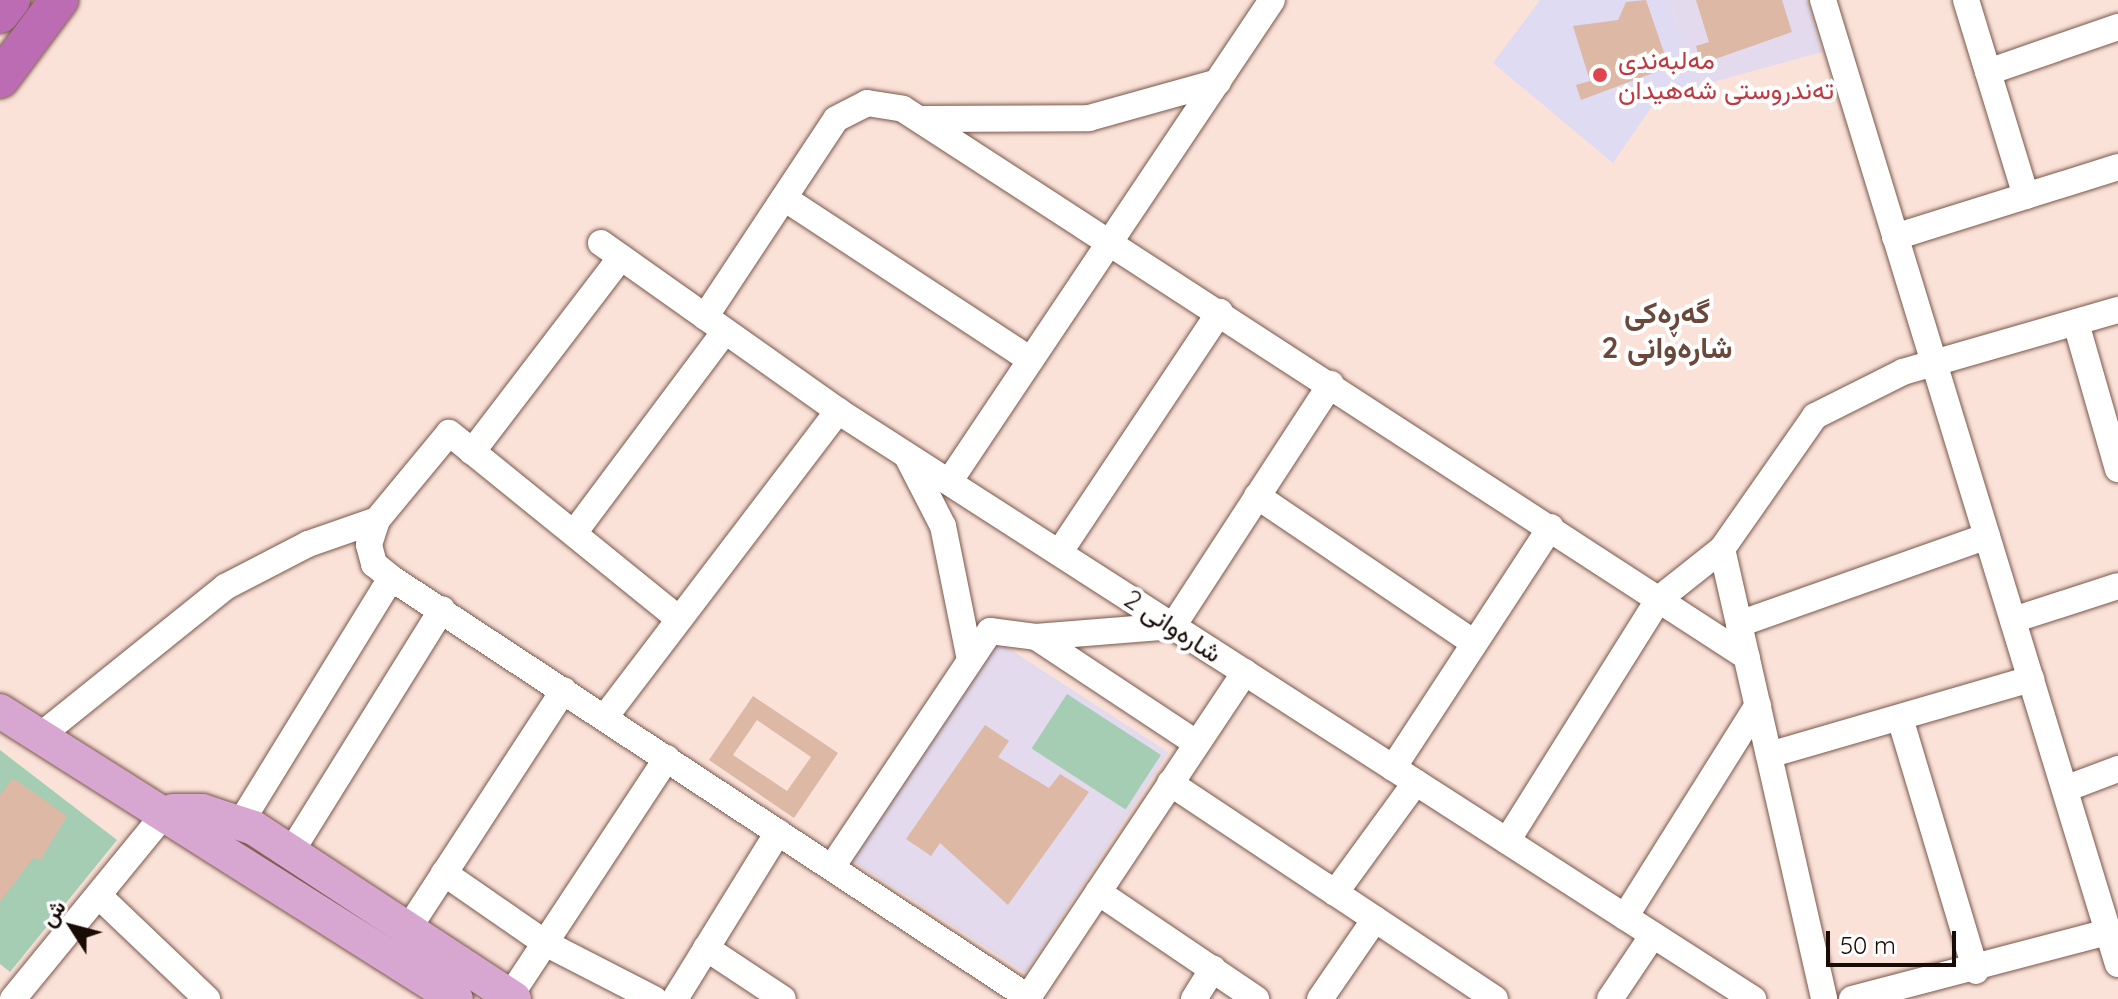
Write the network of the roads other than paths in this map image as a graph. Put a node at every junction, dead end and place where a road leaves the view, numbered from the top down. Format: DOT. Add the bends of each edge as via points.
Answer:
graph roads {
  1 [pos="11,0"];
  2 [pos="59,0"];
  3 [pos="1272,0"];
  4 [pos="1823,0"];
  5 [pos="1966,0"];
  6 [pos="0,14"];
  7 [pos="2118,27"];
  8 [pos="1988,72"];
  9 [pos="0,79"];
  10 [pos="1218,82"];
  11 [pos="920,119"];
  12 [pos="2118,167"];
  13 [pos="2026,196"];
  14 [pos="784,198"];
  15 [pos="1895,237"];
  16 [pos="1111,241"];
  17 [pos="2118,310"];
  18 [pos="1220,312"];
  19 [pos="2076,323"];
  20 [pos="715,324"];
  21 [pos="1031,360"];
  22 [pos="1934,363"];
  23 [pos="1331,384"];
  24 [pos="838,411"];
  25 [pos="472,452"];
  26 [pos="907,455"];
  27 [pos="2118,469"];
  28 [pos="949,482"];
  29 [pos="1257,496"];
  30 [pos="377,520"];
  31 [pos="1551,527"];
  32 [pos="574,533"];
  33 [pos="1987,536"];
  34 [pos="1722,549"];
  35 [pos="1059,553"];
  36 [pos="391,578"];
  37 [pos="2118,586"];
  38 [pos="1659,599"];
  39 [pos="442,609"];
  40 [pos="679,619"];
  41 [pos="2013,620"];
  42 [pos="1739,624"];
  43 [pos="1173,626"];
  44 [pos="1036,637"];
  45 [pos="1474,643"];
  46 [pos="969,655"];
  47 [pos="1747,657"];
  48 [pos="1245,672"];
  49 [pos="2031,679"];
  50 [pos="564,690"];
  51 [pos="1758,705"];
  52 [pos="0,711"];
  53 [pos="605,717"];
  54 [pos="1900,718"];
  55 [pos="40,736"];
  56 [pos="1196,743"];
  57 [pos="1769,755"];
  58 [pos="667,758"];
  59 [pos="1393,768"];
  60 [pos="2118,769"];
  61 [pos="1416,782"];
  62 [pos="1170,783"];
  63 [pos="2065,789"];
  64 [pos="166,812"];
  65 [pos="241,822"];
  66 [pos="778,832"];
  67 [pos="1507,841"];
  68 [pos="291,852"];
  69 [pos="832,867"];
  70 [pos="444,873"];
  71 [pos="1098,892"];
  72 [pos="1335,893"];
  73 [pos="100,897"];
  74 [pos="1625,917"];
  75 [pos="1375,919"];
  76 [pos="408,929"];
  77 [pos="2108,932"];
  78 [pos="1653,935"];
  79 [pos="545,943"];
  80 [pos="706,948"];
  81 [pos="2118,964"];
  82 [pos="1213,969"];
  83 [pos="1976,971"];
  84 [pos="1950,989"];
  85 [pos="1819,995"];
  86 [pos="448,997"];
  87 [pos="512,998"];
  88 [pos="1028,998"];
  89 [pos="13,999"];
  90 [pos="207,999"];
  91 [pos="654,999"];
  92 [pos="675,999"];
  93 [pos="783,999"];
  94 [pos="1194,999"];
  95 [pos="1256,999"];
  96 [pos="1320,999"];
  97 [pos="1495,999"];
  98 [pos="1610,999"];
  99 [pos="1753,999"];
  100 [pos="1852,999"];
  1 -- 6 [label="highway"];
  2 -- 9 [label="highway"];
  3 -- 10 [label="street"];
  4 -- 15 [label="street"];
  5 -- 8 [label="street"];
  7 -- 8 [label="street"];
  8 -- 13 [label="street"];
  10 -- 11 [label="street" via="1089,118"];
  10 -- 16 [label="street"];
  11 -- 14 [label="street" via="867,103 836,119"];
  11 -- 16 [label="street"];
  12 -- 13 [label="street"];
  13 -- 15 [label="street"];
  14 -- 20 [label="street"];
  14 -- 21 [label="street"];
  15 -- 22 [label="street"];
  16 -- 18 [label="street"];
  16 -- 21 [label="street"];
  17 -- 19 [label="street"];
  18 -- 23 [label="street"];
  18 -- 35 [label="street"];
  19 -- 22 [label="street"];
  19 -- 27 [label="street"];
  20 -- 24 [label="street, شارەوانی 2"];
  20 -- 25 [label="street, شارەوانی 2" via="611,250"];
  20 -- 32 [label="street"];
  21 -- 28 [label="street"];
  22 -- 33 [label="street"];
  22 -- 34 [label="street" via="1815,416"];
  23 -- 29 [label="street"];
  23 -- 31 [label="street"];
  24 -- 26 [label="street, شارەوانی 2"];
  24 -- 40 [label="street"];
  25 -- 30 [label="street" via="449,433"];
  25 -- 32 [label="street"];
  26 -- 28 [label="street, شارەوانی 2"];
  26 -- 46 [label="street" via="943,526"];
  28 -- 35 [label="street, شارەوانی 2"];
  29 -- 43 [label="street"];
  29 -- 45 [label="street"];
  30 -- 36 [label="street" via="369,545 374,564"];
  30 -- 55 [label="street" via="308,544 225,587"];
  31 -- 38 [label="street"];
  31 -- 45 [label="street"];
  32 -- 40 [label="street"];
  33 -- 41 [label="street"];
  33 -- 42 [label="street"];
  34 -- 38 [label="street"];
  34 -- 42 [label="street"];
  35 -- 43 [label="street, شارەوانی 2"];
  36 -- 39 [label="street"];
  36 -- 65 [label="street"];
  37 -- 41 [label="street"];
  38 -- 47 [label="street"];
  38 -- 67 [label="street"];
  39 -- 50 [label="street"];
  39 -- 68 [label="street"];
  40 -- 53 [label="street"];
  41 -- 49 [label="street"];
  42 -- 47 [label="street"];
  43 -- 44 [label="street"];
  43 -- 48 [label="street, شارەوانی 2"];
  44 -- 46 [label="street" via="990,631"];
  44 -- 56 [label="street"];
  45 -- 59 [label="street"];
  46 -- 69 [label="street"];
  47 -- 51 [label="street"];
  48 -- 56 [label="street"];
  48 -- 59 [label="street, شارەوانی 2"];
  49 -- 54 [label="street"];
  49 -- 63 [label="street"];
  50 -- 53 [label="street"];
  50 -- 70 [label="street"];
  51 -- 57 [label="street"];
  51 -- 74 [label="street"];
  52 -- 55 [label="main road"];
  53 -- 58 [label="street"];
  54 -- 57 [label="street"];
  54 -- 83 [label="street"];
  55 -- 64 [label="main road"];
  56 -- 62 [label="street"];
  57 -- 85 [label="street"];
  58 -- 66 [label="street"];
  58 -- 79 [label="street"];
  59 -- 61 [label="street, شارەوانی 2"];
  60 -- 63 [label="street"];
  61 -- 67 [label="street, شارەوانی 2"];
  61 -- 72 [label="street"];
  62 -- 71 [label="street"];
  62 -- 72 [label="street"];
  63 -- 77 [label="street"];
  64 -- 65 [label="main road" via="202,811"];
  64 -- 73 [label="street"];
  64 -- 86 [label="main road"];
  65 -- 68 [label="main road"];
  66 -- 69 [label="street"];
  66 -- 80 [label="street"];
  67 -- 74 [label="street, شارەوانی 2"];
  68 -- 76 [label="main road"];
  69 -- 88 [label="street"];
  70 -- 76 [label="street"];
  70 -- 79 [label="street"];
  71 -- 82 [label="street"];
  71 -- 88 [label="street"];
  72 -- 75 [label="street"];
  73 -- 89 [label="street"];
  73 -- 90 [label="street"];
  74 -- 78 [label="street, شارەوانی 2"];
  75 -- 96 [label="street"];
  75 -- 97 [label="street"];
  76 -- 87 [label="main road"];
  77 -- 81 [label="street"];
  77 -- 83 [label="street"];
  78 -- 98 [label="street"];
  78 -- 99 [label="street, شارەوانی 2"];
  79 -- 87 [label="street"];
  79 -- 91 [label="street"];
  80 -- 92 [label="street"];
  80 -- 93 [label="street"];
  82 -- 94 [label="street"];
  82 -- 95 [label="street"];
  83 -- 84 [label="street"];
  84 -- 100 [label="street"];
}
